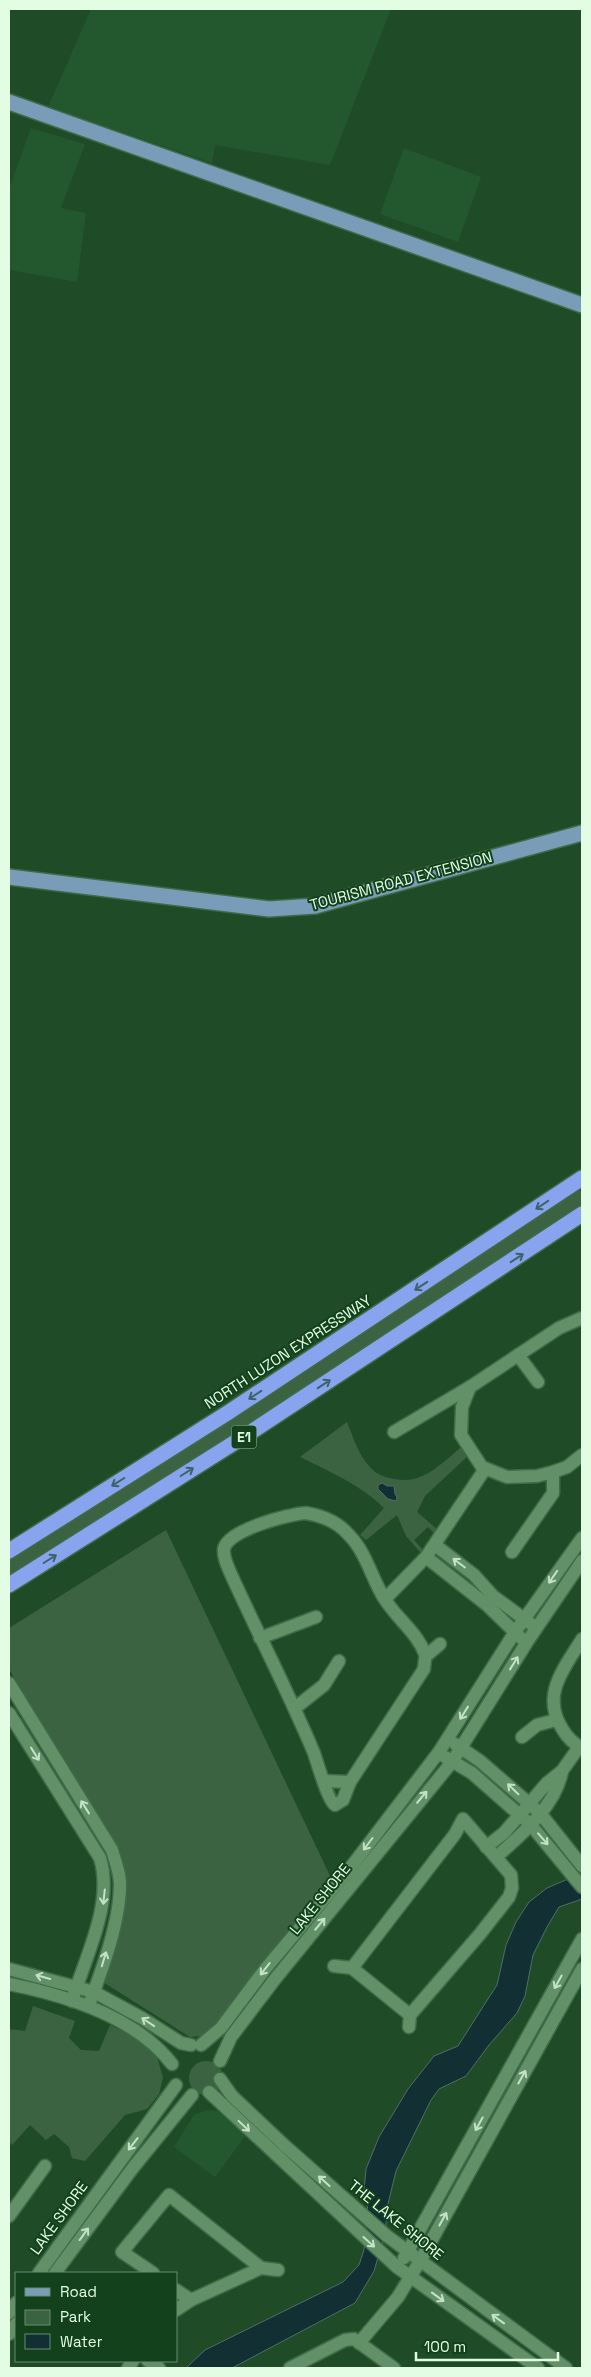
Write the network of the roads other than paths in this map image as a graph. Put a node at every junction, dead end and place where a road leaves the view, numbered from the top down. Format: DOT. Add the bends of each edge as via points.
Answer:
graph roads {
  1 [pos="9,102"];
  2 [pos="582,304"];
  3 [pos="582,833"];
  4 [pos="9,877"];
  5 [pos="582,1178"];
  6 [pos="582,1214"];
  7 [pos="582,1318"];
  8 [pos="518,1354"];
  9 [pos="538,1382"];
  10 [pos="470,1387"];
  11 [pos="394,1432"];
  12 [pos="582,1456"];
  13 [pos="485,1469"];
  14 [pos="554,1472"];
  15 [pos="582,1538"];
  16 [pos="435,1544"];
  17 [pos="9,1551"];
  18 [pos="512,1552"];
  19 [pos="426,1557"];
  20 [pos="582,1561"];
  21 [pos="9,1585"];
  22 [pos="385,1599"];
  23 [pos="489,1600"];
  24 [pos="316,1618"];
  25 [pos="524,1620"];
  26 [pos="538,1628"];
  27 [pos="515,1632"];
  28 [pos="260,1638"];
  29 [pos="582,1639"];
  30 [pos="527,1642"];
  31 [pos="440,1644"];
  32 [pos="426,1656"];
  33 [pos="339,1661"];
  34 [pos="9,1683"];
  35 [pos="295,1708"];
  36 [pos="9,1713"];
  37 [pos="556,1720"];
  38 [pos="522,1737"];
  39 [pos="448,1739"];
  40 [pos="461,1748"];
  41 [pos="581,1748"];
  42 [pos="439,1752"];
  43 [pos="452,1762"];
  44 [pos="562,1771"];
  45 [pos="325,1780"];
  46 [pos="350,1782"];
  47 [pos="529,1804"];
  48 [pos="540,1813"];
  49 [pos="520,1815"];
  50 [pos="530,1824"];
  51 [pos="486,1847"];
  52 [pos="112,1850"];
  53 [pos="496,1857"];
  54 [pos="100,1858"];
  55 [pos="581,1865"];
  56 [pos="582,1887"];
  57 [pos="582,1940"];
  58 [pos="334,1966"];
  59 [pos="352,1968"];
  60 [pos="9,1969"];
  61 [pos="582,1969"];
  62 [pos="9,1984"];
  63 [pos="71,1985"];
  64 [pos="94,1992"];
  65 [pos="67,1999"];
  66 [pos="88,2005"];
  67 [pos="196,2045"];
  68 [pos="220,2062"];
  69 [pos="172,2064"];
  70 [pos="220,2079"];
  71 [pos="176,2085"];
  72 [pos="209,2092"];
  73 [pos="192,2095"];
  74 [pos="45,2166"];
  75 [pos="107,2180"];
  76 [pos="117,2188"];
  77 [pos="9,2216"];
  78 [pos="408,2253"];
  79 [pos="420,2262"];
  80 [pos="397,2266"];
  81 [pos="261,2268"];
  82 [pos="278,2270"];
  83 [pos="49,2271"];
  84 [pos="152,2272"];
  85 [pos="409,2276"];
  86 [pos="178,2291"];
  87 [pos="191,2300"];
  88 [pos="178,2309"];
  89 [pos="360,2343"];
  90 [pos="291,2368"];
  91 [pos="394,2368"];
  92 [pos="538,2368"];
  93 [pos="566,2368"];
  1 -- 2 [label="main road"];
  3 -- 4 [label="main road, TOURISM ROAD EXTENSION" via="315,906 269,909"];
  5 -- 17 [label="highway, NORTH LUZON EXPRESSWAY / E1, one-way" via="229,1412"];
  21 -- 6 [label="highway, E1, one-way" via="248,1434"];
  7 -- 8 [label="street" via="559,1328"];
  8 -- 9 [label="street"];
  8 -- 10 [label="street"];
  10 -- 11 [label="street"];
  10 -- 13 [label="street" via="462,1407 461,1435"];
  12 -- 14 [label="street"];
  13 -- 14 [label="street" via="507,1477"];
  13 -- 16 [label="street"];
  14 -- 18 [label="street" via="553,1493"];
  15 -- 25 [label="street, LAKE SHORE, one-way"];
  16 -- 19 [label="street"];
  23 -- 16 [label="street, one-way" via="474,1575"];
  19 -- 22 [label="street"];
  19 -- 23 [label="street"];
  20 -- 26 [label="street, LAKE SHORE"];
  22 -- 28 [label="street" via="356,1543 333,1521 306,1513 277,1519 235,1535 224,1549 225,1561"];
  22 -- 32 [label="street" via="418,1640"];
  23 -- 25 [label="street"];
  23 -- 27 [label="street"];
  24 -- 28 [label="street"];
  25 -- 26 [label="street"];
  25 -- 27 [label="street, LAKE SHORE"];
  26 -- 30 [label="street, LAKE SHORE"];
  27 -- 30 [label="street"];
  27 -- 39 [label="street, LAKE SHORE, one-way"];
  28 -- 35 [label="street"];
  29 -- 37 [label="street" via="555,1684"];
  40 -- 30 [label="street, LAKE SHORE, one-way"];
  31 -- 32 [label="street"];
  32 -- 46 [label="street" via="424,1668"];
  33 -- 35 [label="street" via="324,1685"];
  52 -- 34 [label="street, one-way"];
  35 -- 45 [label="street"];
  36 -- 54 [label="street, one-way"];
  37 -- 38 [label="street" via="537,1725"];
  37 -- 41 [label="street"];
  39 -- 40 [label="street"];
  39 -- 42 [label="street, LAKE SHORE"];
  40 -- 43 [label="street, LAKE SHORE"];
  47 -- 40 [label="street, one-way"];
  41 -- 44 [label="street"];
  42 -- 43 [label="street"];
  42 -- 67 [label="street, LAKE SHORE, one-way" via="221,2028"];
  43 -- 49 [label="street" via="472,1773"];
  68 -- 43 [label="street, LAKE SHORE, one-way" via="231,2037 274,1979"];
  44 -- 47 [label="street"];
  44 -- 48 [label="street" via="556,1792"];
  45 -- 46 [label="street"];
  45 -- 46 [label="street" via="335,1805 343,1800"];
  47 -- 48 [label="street"];
  47 -- 49 [label="street"];
  48 -- 50 [label="street"];
  48 -- 55 [label="street"];
  49 -- 50 [label="street"];
  49 -- 51 [label="street"];
  50 -- 53 [label="street"];
  50 -- 56 [label="street, one-way"];
  51 -- 53 [label="street"];
  51 -- 59 [label="street" via="463,1819 455,1834"];
  52 -- 54 [label="street"];
  64 -- 52 [label="street, one-way" via="118,1902 120,1883"];
  53 -- 59 [label="street" via="511,1875 509,1897 409,2021"];
  54 -- 63 [label="street, one-way" via="104,1873 103,1905"];
  57 -- 78 [label="street, one-way"];
  58 -- 59 [label="street"];
  63 -- 60 [label="street, one-way"];
  79 -- 61 [label="street, one-way"];
  62 -- 65 [label="street"];
  63 -- 64 [label="street"];
  63 -- 65 [label="street"];
  64 -- 66 [label="street"];
  67 -- 64 [label="street, one-way" via="181,2043"];
  65 -- 66 [label="street"];
  66 -- 69 [label="street" via="127,2026 159,2049"];
  67 -- 68 [label="street" via="213,2051"];
  67 -- 69 [label="street" via="181,2050"];
  68 -- 70 [label="street"];
  69 -- 71 [label="street"];
  70 -- 72 [label="street"];
  78 -- 70 [label="street, THE LAKE SHORE, one-way" via="232,2096"];
  71 -- 73 [label="street"];
  71 -- 75 [label="street, LAKE SHORE, one-way"];
  72 -- 73 [label="street"];
  72 -- 80 [label="street, THE LAKE SHORE, one-way"];
  73 -- 76 [label="street, LAKE SHORE"];
  74 -- 77 [label="street"];
  75 -- 76 [label="street"];
  75 -- 83 [label="street, LAKE SHORE"];
  83 -- 76 [label="street, LAKE SHORE, one-way"];
  78 -- 79 [label="street, THE LAKE SHORE"];
  78 -- 80 [label="street"];
  79 -- 85 [label="street"];
  93 -- 79 [label="street, THE LAKE SHORE, one-way"];
  80 -- 85 [label="street, THE LAKE SHORE"];
  81 -- 82 [label="street"];
  81 -- 84 [label="street" via="169,2195 122,2252"];
  81 -- 87 [label="street"];
  85 -- 89 [label="street" via="398,2297"];
  85 -- 92 [label="street, THE LAKE SHORE, one-way"];
  86 -- 87 [label="street"];
  87 -- 88 [label="street"];
  89 -- 90 [label="street" via="354,2339 345,2340"];
  89 -- 91 [label="street"];
}
